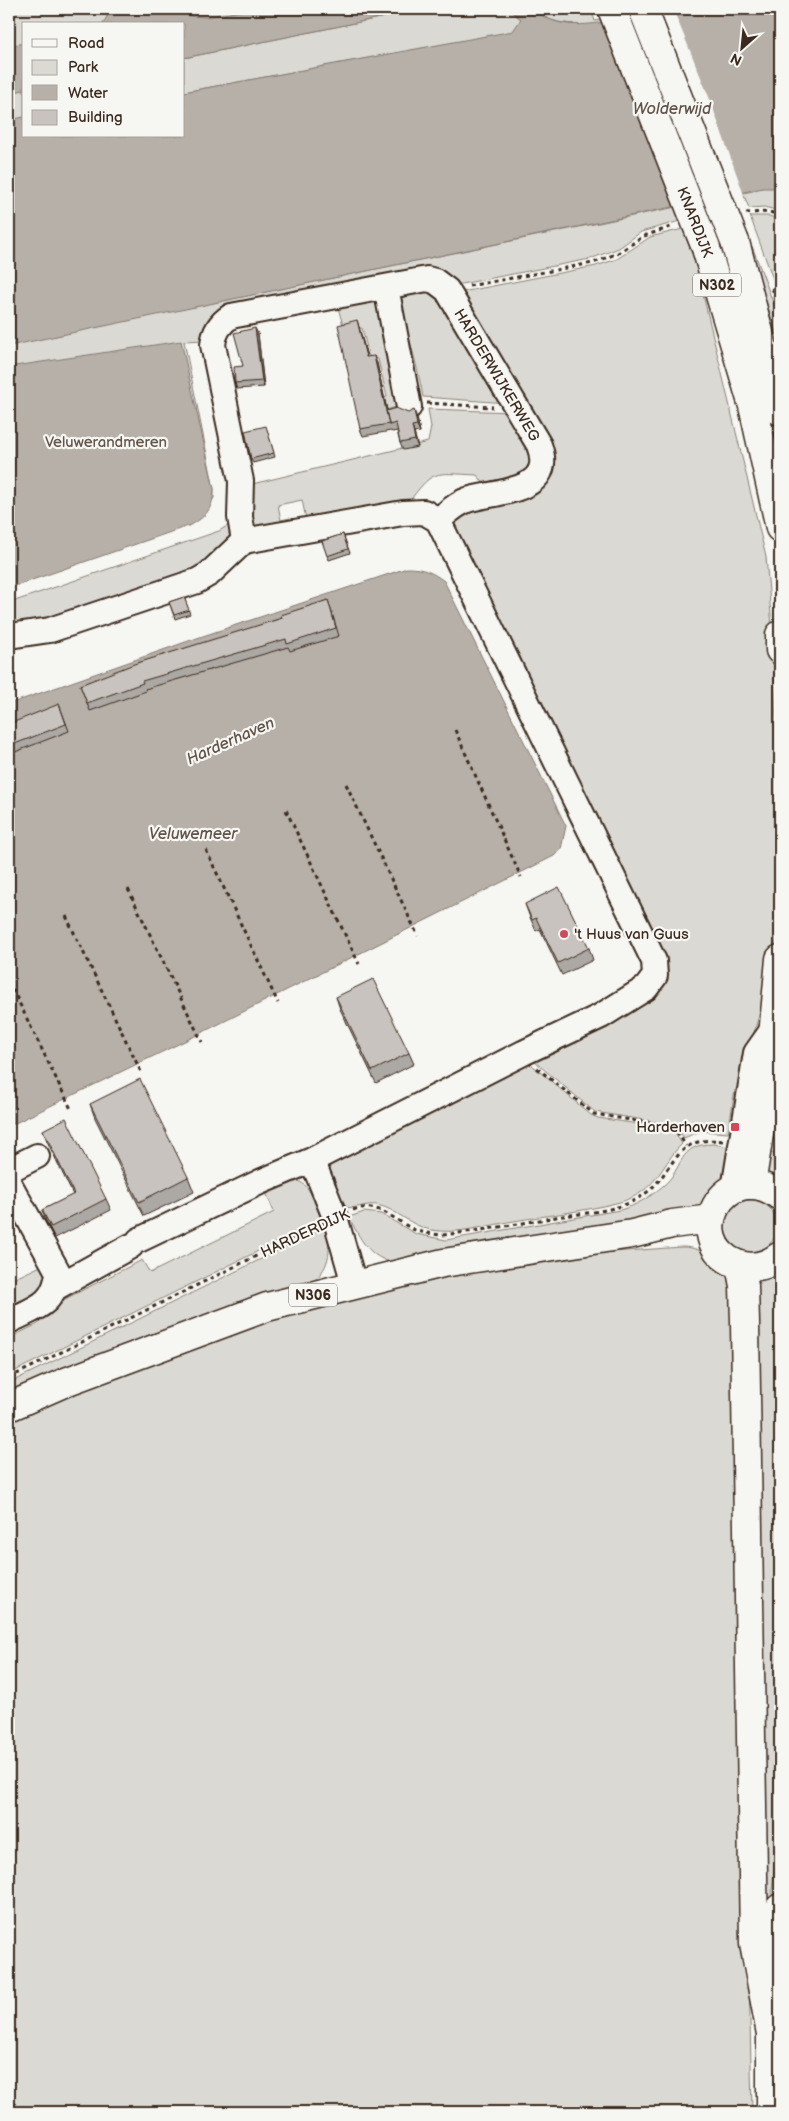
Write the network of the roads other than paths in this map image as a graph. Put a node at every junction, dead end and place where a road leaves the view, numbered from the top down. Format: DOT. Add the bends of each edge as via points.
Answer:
graph roads {
  1 [pos="612,9"];
  2 [pos="643,9"];
  3 [pos="386,287"];
  4 [pos="409,404"];
  5 [pos="780,411"];
  6 [pos="438,520"];
  7 [pos="780,528"];
  8 [pos="244,541"];
  9 [pos="780,635"];
  10 [pos="9,636"];
  11 [pos="780,650"];
  12 [pos="780,960"];
  13 [pos="37,1156"];
  14 [pos="312,1160"];
  15 [pos="9,1170"];
  16 [pos="9,1183"];
  17 [pos="743,1187"];
  18 [pos="780,1196"];
  19 [pos="711,1228"];
  20 [pos="780,1256"];
  21 [pos="740,1265"];
  22 [pos="354,1284"];
  23 [pos="57,1287"];
  24 [pos="9,1321"];
  25 [pos="9,1407"];
  26 [pos="780,1908"];
  27 [pos="771,2034"];
  28 [pos="770,2112"];
  1 -- 7 [label="main road, KNARDIJK / N302, bridge" via="706,248 753,406"];
  2 -- 5 [label="main road, KNARDIJK / N302, bridge" via="735,242"];
  3 -- 4 [label="street"];
  3 -- 6 [label="street, HARDERWIJKERWEG" via="427,279 447,290 542,452 538,474 522,487 465,501"];
  3 -- 8 [label="street" via="231,316 217,329 213,345 241,481 240,517"];
  6 -- 8 [label="street" via="424,512 403,512"];
  6 -- 14 [label="street" via="654,961 655,976 646,988 601,1016"];
  8 -- 10 [label="street" via="197,581 50,630"];
  9 -- 11 [label="main road"];
  12 -- 17 [label="main road" via="761,1132"];
  13 -- 15 [label="street"];
  14 -- 22 [label="street" via="335,1217"];
  14 -- 23 [label="street" via="135,1243"];
  16 -- 23 [label="street" via="58,1272"];
  17 -- 18 [label="main road" via="762,1186"];
  17 -- 19 [label="main road" via="721,1198"];
  19 -- 21 [label="main road" via="722,1255"];
  19 -- 22 [label="main road, N306" via="672,1240 632,1234 443,1263"];
  20 -- 21 [label="main road" via="761,1266"];
  21 -- 27 [label="main road" via="745,1323 754,1944"];
  22 -- 25 [label="main road, N306" via="268,1307 77,1378"];
  23 -- 24 [label="street" via="47,1302"];
  26 -- 27 [label="main road"];
  27 -- 28 [label="main road"];
}
